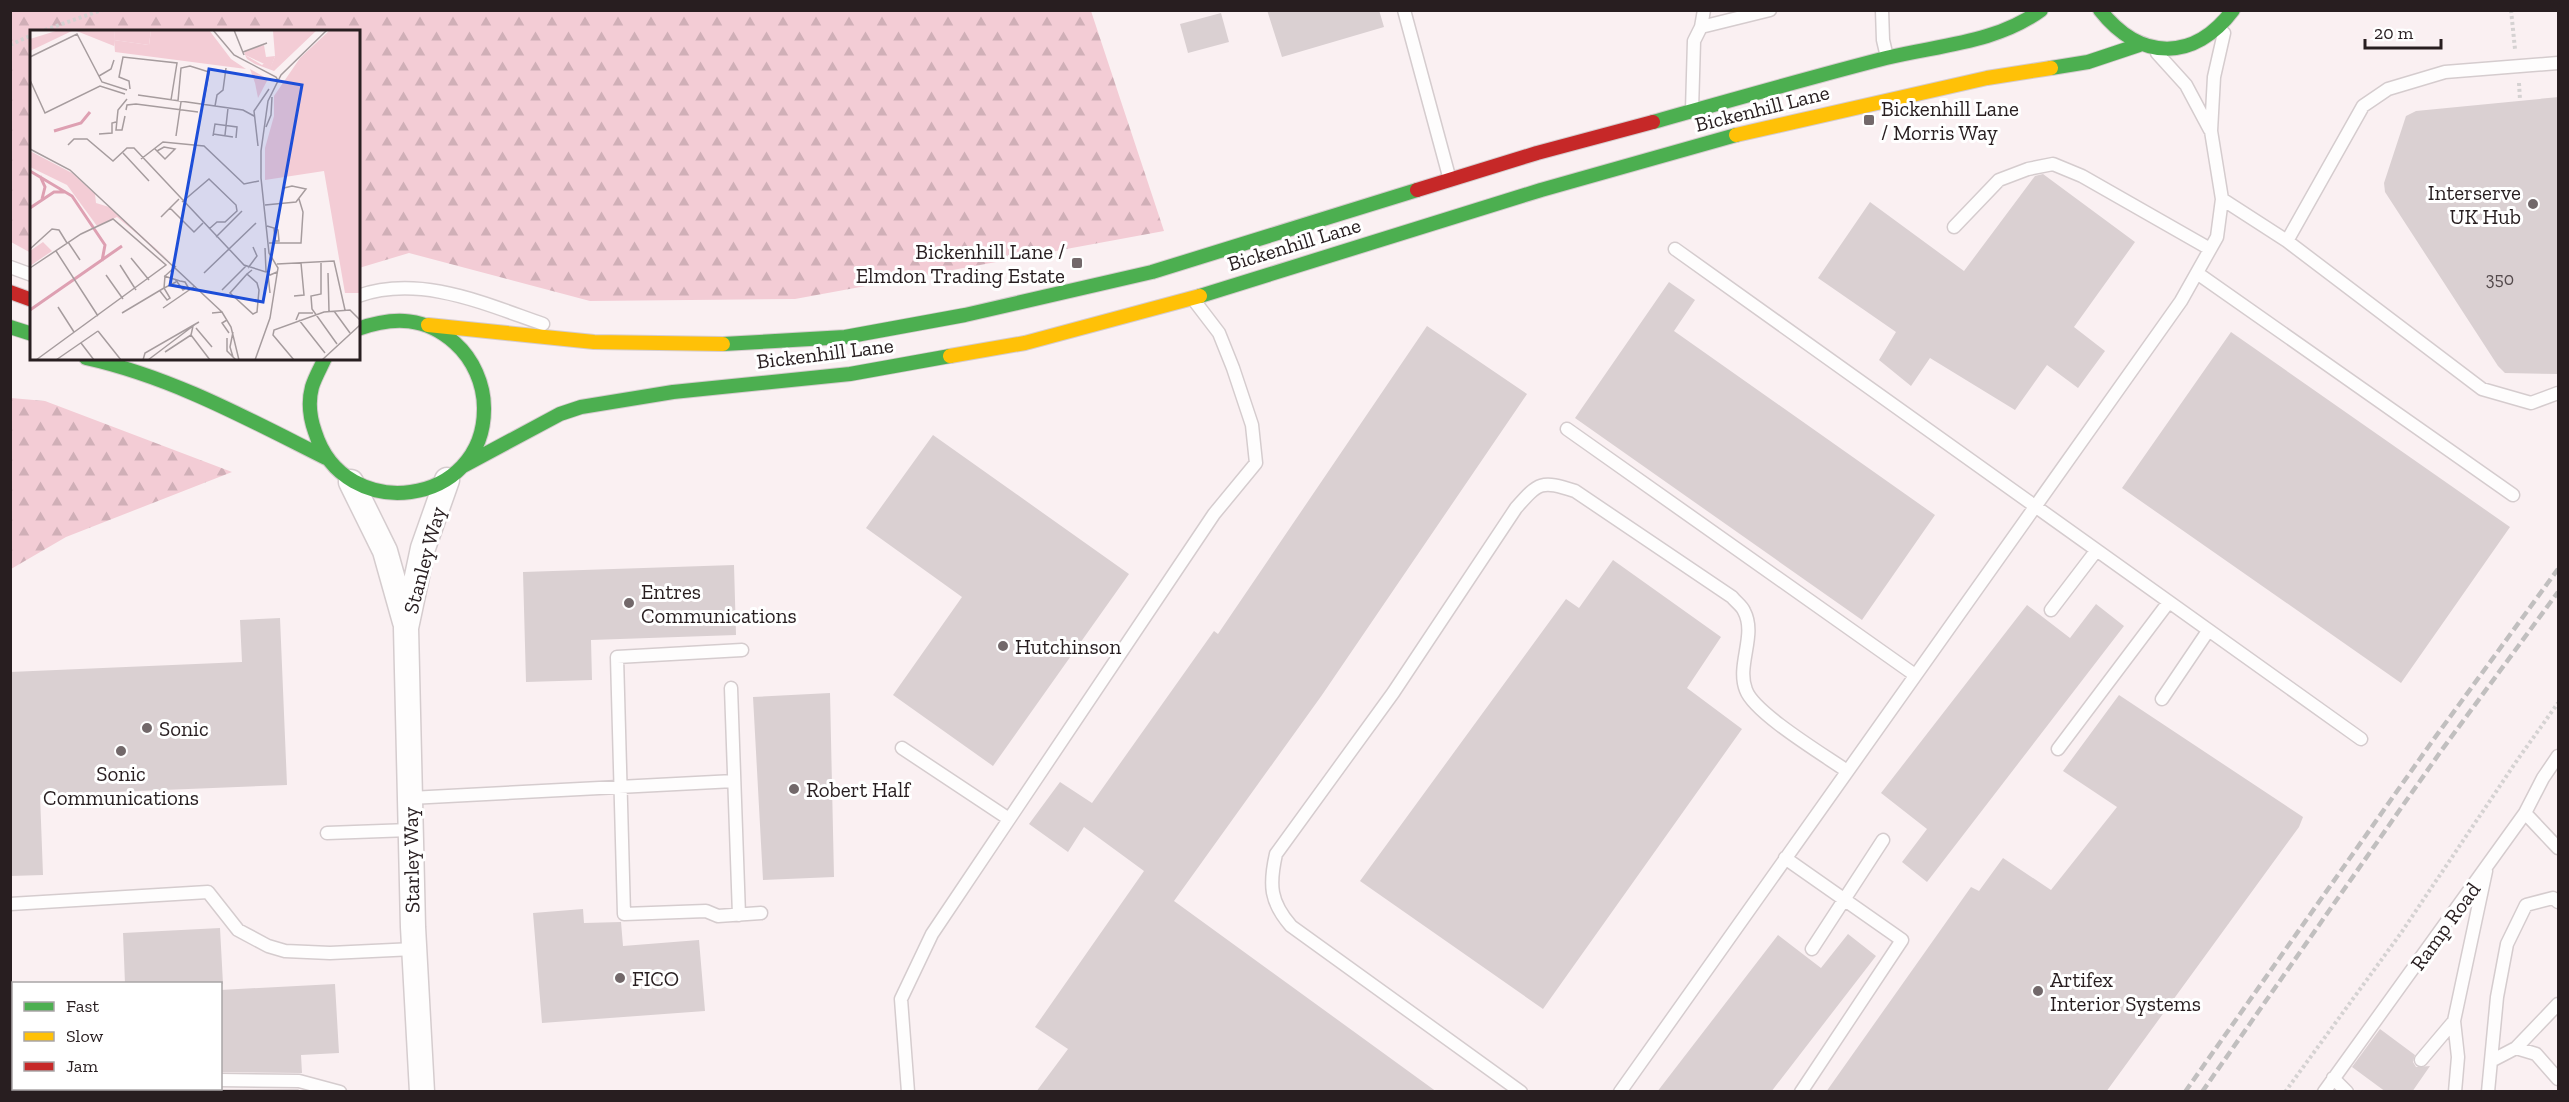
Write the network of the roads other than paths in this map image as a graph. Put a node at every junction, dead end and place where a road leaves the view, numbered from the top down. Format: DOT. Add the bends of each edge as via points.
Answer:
graph roads {
  1 [pos="1404,10"];
  2 [pos="1704,10"];
  3 [pos="1770,10"];
  4 [pos="1882,10"];
  5 [pos="2041,10"];
  6 [pos="2100,10"];
  7 [pos="2230,16"];
  8 [pos="1701,27"];
  9 [pos="2146,47"];
  10 [pos="1887,58"];
  11 [pos="2559,63"];
  12 [pos="1692,111"];
  13 [pos="2211,131"];
  14 [pos="1450,181"];
  15 [pos="2222,199"];
  16 [pos="1954,227"];
  17 [pos="2287,241"];
  18 [pos="1675,249"];
  19 [pos="2210,249"];
  20 [pos="12,269"];
  21 [pos="2197,273"];
  22 [pos="30,274"];
  23 [pos="10,292"];
  24 [pos="360,295"];
  25 [pos="1192,298"];
  26 [pos="30,299"];
  27 [pos="428,325"];
  28 [pos="10,327"];
  29 [pos="360,328"];
  30 [pos="30,333"];
  31 [pos="594,342"];
  32 [pos="324,360"];
  33 [pos="106,361"];
  34 [pos="2559,393"];
  35 [pos="1567,429"];
  36 [pos="326,458"];
  37 [pos="455,473"];
  38 [pos="351,482"];
  39 [pos="2513,495"];
  40 [pos="2034,507"];
  41 [pos="2096,551"];
  42 [pos="2168,603"];
  43 [pos="2051,609"];
  44 [pos="406,628"];
  45 [pos="2208,631"];
  46 [pos="742,650"];
  47 [pos="1915,675"];
  48 [pos="730,688"];
  49 [pos="2162,699"];
  50 [pos="2361,739"];
  51 [pos="902,748"];
  52 [pos="2058,749"];
  53 [pos="2559,756"];
  54 [pos="1847,771"];
  55 [pos="734,781"];
  56 [pos="621,789"];
  57 [pos="410,798"];
  58 [pos="2525,813"];
  59 [pos="1009,819"];
  60 [pos="410,830"];
  61 [pos="327,833"];
  62 [pos="1883,840"];
  63 [pos="2559,848"];
  64 [pos="1785,858"];
  65 [pos="2487,867"];
  66 [pos="1843,899"];
  67 [pos="2559,902"];
  68 [pos="10,904"];
  69 [pos="761,913"];
  70 [pos="739,915"];
  71 [pos="414,949"];
  72 [pos="1812,949"];
  73 [pos="2559,1004"];
  74 [pos="2454,1021"];
  75 [pos="2516,1048"];
  76 [pos="2421,1060"];
  77 [pos="2491,1061"];
  78 [pos="2333,1078"];
  79 [pos="2559,1079"];
  80 [pos="222,1080"];
  81 [pos="68,1090"];
  82 [pos="41,1092"];
  83 [pos="340,1092"];
  84 [pos="422,1092"];
  85 [pos="908,1092"];
  86 [pos="1521,1092"];
  87 [pos="1620,1092"];
  88 [pos="1801,1092"];
  89 [pos="2324,1092"];
  90 [pos="2347,1092"];
  91 [pos="2455,1092"];
  92 [pos="2488,1092"];
  1 -- 14 [label="lane"];
  2 -- 8 [label="lane"];
  3 -- 8 [label="lane"];
  4 -- 10 [label="lane"];
  5 -- 10 [label="main road, Bickenhill Lane" via="2025,22 1992,36"];
  6 -- 9 [label="main road" via="2114,29"];
  7 -- 9 [label="main road, Bickenhill Lane" via="2191,45 2171,50"];
  7 -- 13 [label="lane" via="2214,77"];
  8 -- 12 [label="lane" via="1694,41"];
  9 -- 13 [label="lane" via="2186,85"];
  9 -- 25 [label="main road, Bickenhill Lane" via="1760,128 1541,190"];
  10 -- 12 [label="main road, Bickenhill Lane"];
  11 -- 17 [label="lane" via="2445,72 2388,89 2363,106"];
  12 -- 14 [label="main road, Bickenhill Lane"];
  13 -- 15 [label="lane"];
  14 -- 31 [label="main road, Bickenhill Lane" via="1152,272 965,315 845,337 708,345"];
  15 -- 17 [label="lane"];
  15 -- 19 [label="lane" via="2217,237"];
  16 -- 19 [label="lane" via="1999,180 2053,165 2082,176"];
  17 -- 34 [label="lane" via="2482,389 2531,403"];
  18 -- 40 [label="lane"];
  19 -- 21 [label="lane"];
  20 -- 22 [label="lane"];
  21 -- 39 [label="lane"];
  21 -- 40 [label="lane"];
  23 -- 26 [label="main road"];
  24 -- 31 [label="lane" via="407,288 441,291"];
  25 -- 37 [label="main road, Bickenhill Lane" via="1025,343 850,374 673,392 581,407 560,414"];
  25 -- 59 [label="lane" via="1219,333 1233,368 1252,425 1256,464 1214,514"];
  27 -- 29 [label="main road, Bickenhill Lane" via="382,321"];
  27 -- 31 [label="main road, Bickenhill Lane"];
  27 -- 37 [label="main road" via="449,336 467,353 485,398 484,422 476,446"];
  28 -- 30 [label="main road"];
  32 -- 36 [label="main road" via="313,384 310,410 314,435"];
  33 -- 36 [label="main road" via="195,395"];
  35 -- 47 [label="lane"];
  36 -- 38 [label="main road"];
  37 -- 38 [label="main road, Bickenhill Lane" via="424,491 399,495 374,492"];
  37 -- 44 [label="street, Stanley Way" via="423,548"];
  38 -- 44 [label="street, Stanley Way" via="385,551"];
  40 -- 41 [label="lane"];
  40 -- 47 [label="lane"];
  41 -- 42 [label="lane"];
  41 -- 43 [label="lane"];
  42 -- 45 [label="lane"];
  42 -- 52 [label="lane"];
  44 -- 57 [label="street, Starley Way"];
  45 -- 49 [label="lane"];
  45 -- 50 [label="lane"];
  46 -- 56 [label="lane" via="616,657"];
  47 -- 54 [label="lane"];
  48 -- 55 [label="lane"];
  51 -- 59 [label="lane"];
  53 -- 58 [label="lane, Ramp Road"];
  54 -- 64 [label="lane"];
  54 -- 86 [label="lane" via="1757,707 1746,690 1743,673 1748,628 1745,612 1732,597 1575,491 1552,483 1535,488 1516,508 1393,693 1276,855 1271,878 1273,896 1291,926"];
  55 -- 56 [label="lane"];
  55 -- 70 [label="lane"];
  56 -- 57 [label="lane"];
  56 -- 70 [label="lane" via="624,914 706,911 718,916"];
  57 -- 60 [label="street, Starley Way"];
  58 -- 63 [label="lane"];
  58 -- 65 [label="lane, Ramp Road"];
  59 -- 85 [label="lane" via="932,934 901,999"];
  60 -- 61 [label="lane"];
  60 -- 71 [label="street, Starley Way"];
  62 -- 66 [label="lane"];
  64 -- 66 [label="lane"];
  64 -- 87 [label="lane"];
  65 -- 74 [label="lane"];
  65 -- 78 [label="lane, Ramp Road"];
  66 -- 72 [label="lane"];
  66 -- 88 [label="lane" via="1902,940"];
  67 -- 77 [label="lane" via="2553,898 2526,905 2506,944"];
  68 -- 71 [label="lane" via="208,892 238,930 285,951"];
  69 -- 70 [label="lane"];
  71 -- 84 [label="street, Starley Way"];
  73 -- 75 [label="lane"];
  74 -- 76 [label="lane"];
  74 -- 91 [label="lane" via="2458,1057"];
  75 -- 77 [label="lane"];
  75 -- 79 [label="lane" via="2536,1054"];
  77 -- 92 [label="lane"];
  78 -- 89 [label="lane, Ramp Road"];
  78 -- 90 [label="lane"];
  80 -- 83 [label="lane" via="299,1081"];
  81 -- 82 [label="lane"];
}
